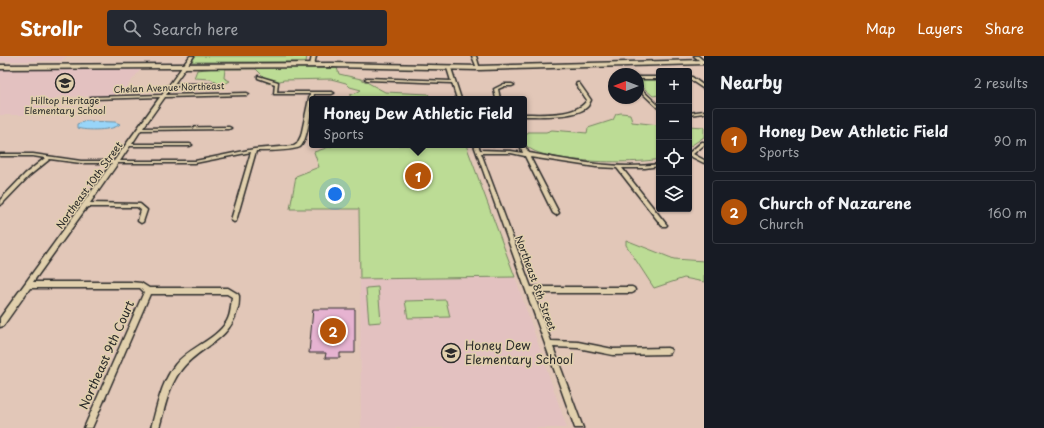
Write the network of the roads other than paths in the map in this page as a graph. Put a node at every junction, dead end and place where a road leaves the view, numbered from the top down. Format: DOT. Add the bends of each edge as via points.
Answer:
graph roads {
  1 [pos="192,56"];
  2 [pos="314,56"];
  3 [pos="474,56"];
  4 [pos="696,56"];
  5 [pos="704,63"];
  6 [pos="312,65"];
  7 [pos="186,66"];
  8 [pos="0,67"];
  9 [pos="448,68"];
  10 [pos="479,68"];
  11 [pos="259,77"];
  12 [pos="644,78"];
  13 [pos="656,78"];
  14 [pos="367,79"];
  15 [pos="692,79"];
  16 [pos="453,82"];
  17 [pos="578,84"];
  18 [pos="172,85"];
  19 [pos="216,85"];
  20 [pos="512,85"];
  21 [pos="704,88"];
  22 [pos="312,93"];
  23 [pos="332,93"];
  24 [pos="644,93"];
  25 [pos="247,94"];
  26 [pos="312,96"];
  27 [pos="458,96"];
  28 [pos="497,96"];
  29 [pos="162,97"];
  30 [pos="92,98"];
  31 [pos="656,105"];
  32 [pos="309,112"];
  33 [pos="704,112"];
  34 [pos="692,114"];
  35 [pos="527,115"];
  36 [pos="229,128"];
  37 [pos="139,129"];
  38 [pos="704,143"];
  39 [pos="190,144"];
  40 [pos="129,145"];
  41 [pos="477,148"];
  42 [pos="523,148"];
  43 [pos="254,150"];
  44 [pos="692,153"];
  45 [pos="526,154"];
  46 [pos="0,155"];
  47 [pos="692,156"];
  48 [pos="49,157"];
  49 [pos="117,162"];
  50 [pos="704,162"];
  51 [pos="656,165"];
  52 [pos="619,167"];
  53 [pos="0,202"];
  54 [pos="86,205"];
  55 [pos="556,213"];
  56 [pos="234,220"];
  57 [pos="141,221"];
  58 [pos="664,225"];
  59 [pos="28,285"];
  60 [pos="528,290"];
  61 [pos="632,290"];
  62 [pos="148,291"];
  63 [pos="0,324"];
  64 [pos="548,344"];
  65 [pos="667,351"];
  66 [pos="88,428"];
  67 [pos="155,428"];
  68 [pos="579,428"];
  1 -- 7 [label="street, Northeast 10th Street"];
  2 -- 6 [label="street"];
  3 -- 10 [label="street"];
  4 -- 5 [label="street"];
  5 -- 10 [label="main road"];
  6 -- 7 [label="main road"];
  6 -- 9 [label="main road"];
  7 -- 8 [label="main road"];
  7 -- 18 [label="street, Northeast 10th Street"];
  9 -- 10 [label="main road"];
  9 -- 16 [label="street"];
  11 -- 22 [label="street" via="277,83 275,93"];
  12 -- 13 [label="street"];
  14 -- 16 [label="street"];
  15 -- 21 [label="street"];
  16 -- 27 [label="street"];
  17 -- 35 [label="street" via="589,100 584,107 562,114"];
  18 -- 19 [label="street"];
  18 -- 29 [label="street, Northeast 10th Street"];
  20 -- 28 [label="street" via="496,89"];
  22 -- 23 [label="street"];
  22 -- 26 [label="street"];
  24 -- 31 [label="street"];
  25 -- 29 [label="street, Chelan Avenue Northeast" via="182,94"];
  29 -- 30 [label="street, Chelan Avenue Northeast"];
  29 -- 37 [label="street, Northeast 10th Street"];
  32 -- 43 [label="street" via="301,142 296,146"];
  33 -- 34 [label="street"];
  36 -- 37 [label="street"];
  37 -- 40 [label="street, Northeast 10th Street"];
  38 -- 44 [label="street"];
  39 -- 40 [label="street"];
  40 -- 49 [label="street, Northeast 10th Street"];
  41 -- 45 [label="street"];
  41 -- 60 [label="street, Northeast 8th Street"];
  42 -- 45 [label="street"];
  43 -- 49 [label="street" via="195,162"];
  43 -- 56 [label="street"];
  45 -- 52 [label="street" via="577,164"];
  45 -- 55 [label="street"];
  46 -- 48 [label="street"];
  47 -- 50 [label="street"];
  48 -- 49 [label="street" via="81,162"];
  48 -- 53 [label="street"];
  49 -- 54 [label="street, Northeast 10th Street"];
  51 -- 52 [label="street"];
  52 -- 58 [label="street"];
  54 -- 57 [label="street" via="138,205 144,210"];
  54 -- 59 [label="street, Northeast 10th Street"];
  59 -- 62 [label="street" via="130,285 141,286"];
  59 -- 63 [label="street, Northeast 10th Street"];
  60 -- 61 [label="street"];
  60 -- 64 [label="street, Northeast 8th Street"];
  62 -- 66 [label="street, Northeast 9th Court"];
  62 -- 67 [label="street" via="228,291 236,296 230,324 179,365 172,376"];
  64 -- 65 [label="street" via="578,344 613,352"];
  64 -- 68 [label="street, Northeast 8th Street"];
}
